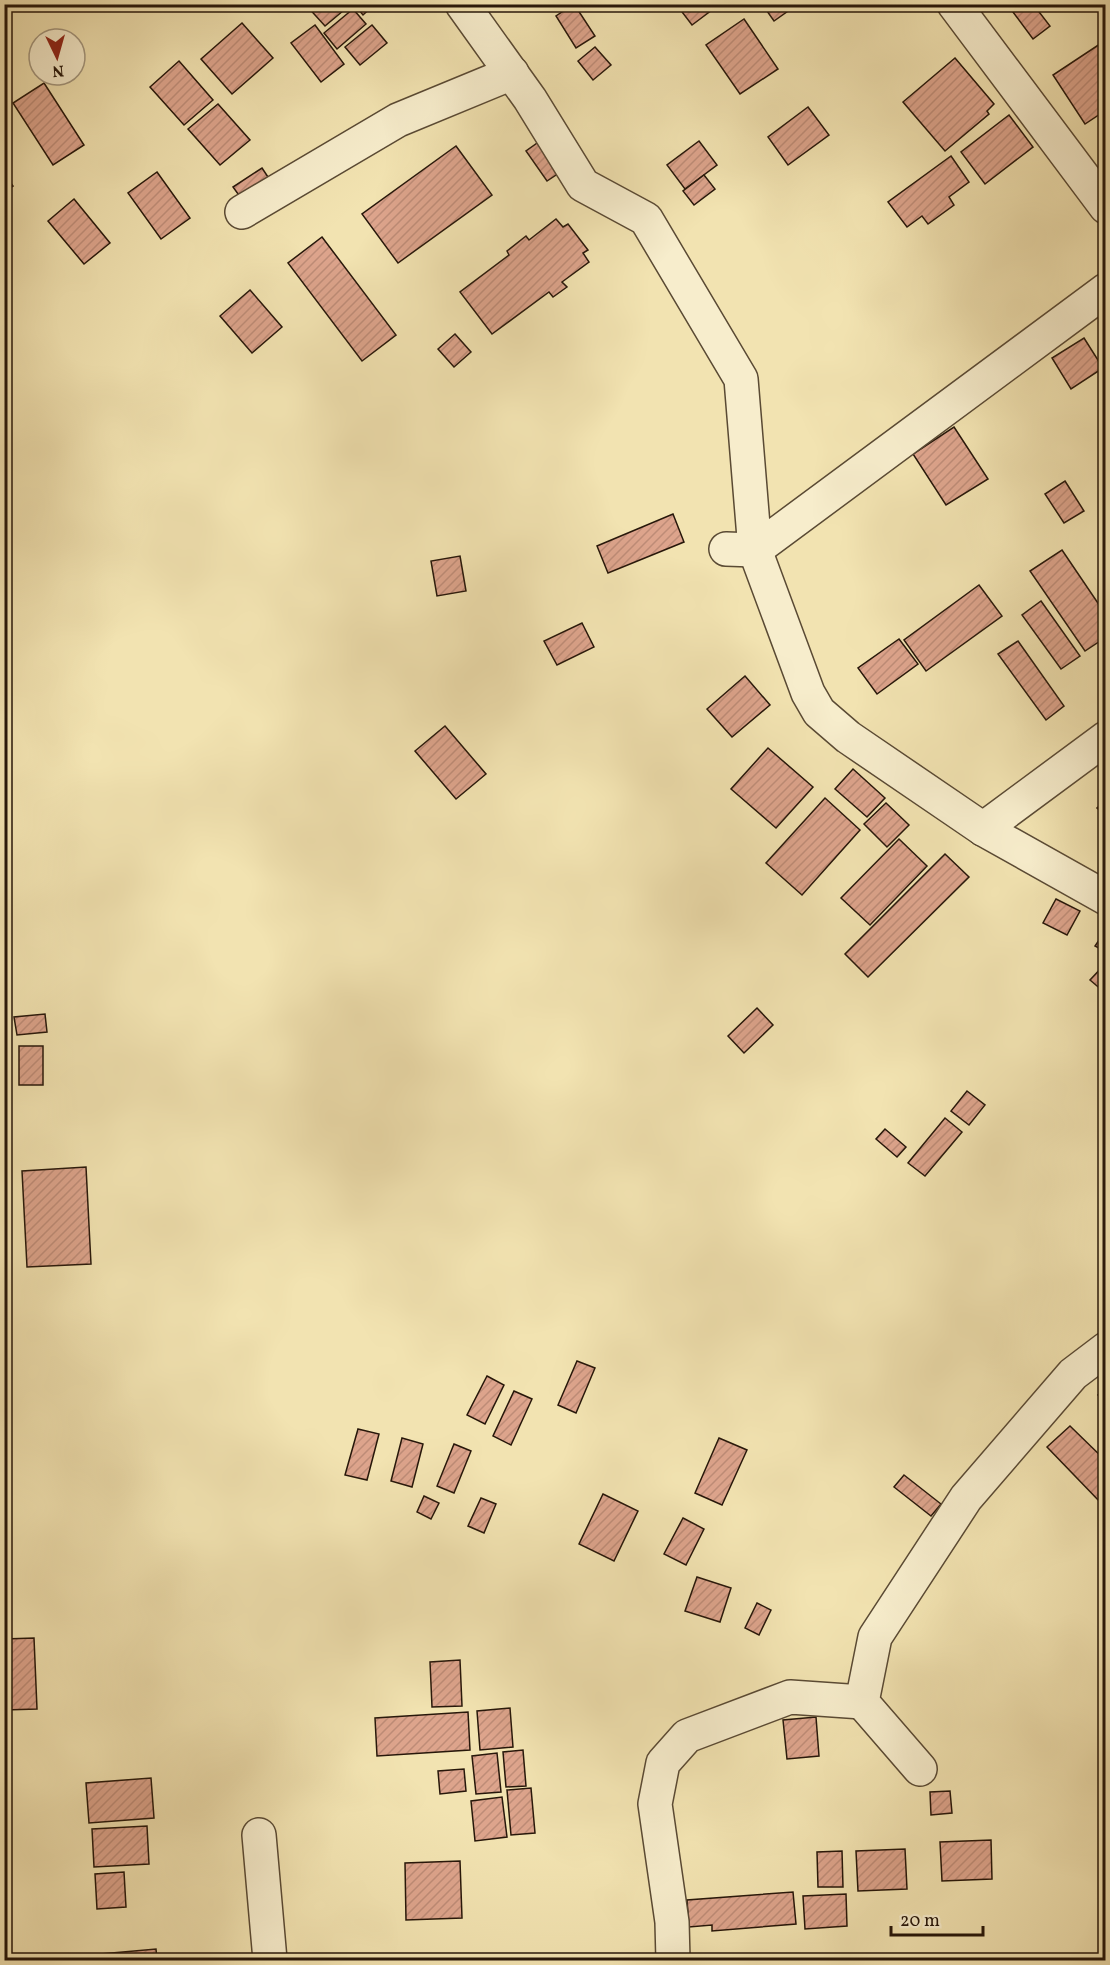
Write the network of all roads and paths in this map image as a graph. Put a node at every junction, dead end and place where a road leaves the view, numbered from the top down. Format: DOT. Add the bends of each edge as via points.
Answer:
graph roads {
  1 [pos="462,4"];
  2 [pos="954,4"];
  3 [pos="512,74"];
  4 [pos="1106,207"];
  5 [pos="242,212"];
  6 [pos="1106,290"];
  7 [pos="741,549"];
  8 [pos="1106,738"];
  9 [pos="983,829"];
  10 [pos="1106,898"];
  11 [pos="1106,1349"];
  12 [pos="862,1702"];
  13 [pos="920,1769"];
  14 [pos="259,1835"];
  15 [pos="270,1960"];
  16 [pos="673,1960"];
  1 -- 3 [label="street"];
  2 -- 4 [label="street"];
  3 -- 5 [label="street" via="398,120"];
  3 -- 7 [label="street" via="583,185 646,219 741,379"];
  6 -- 7 [label="street"];
  7 -- 9 [label="street" via="819,712 848,737"];
  8 -- 9 [label="street"];
  9 -- 10 [label="street"];
  11 -- 12 [label="street" via="1073,1374 966,1498 875,1637"];
  12 -- 13 [label="street"];
  12 -- 16 [label="street" via="790,1697 687,1736 663,1763 655,1804 672,1922"];
  14 -- 15 [label="street"];
}
